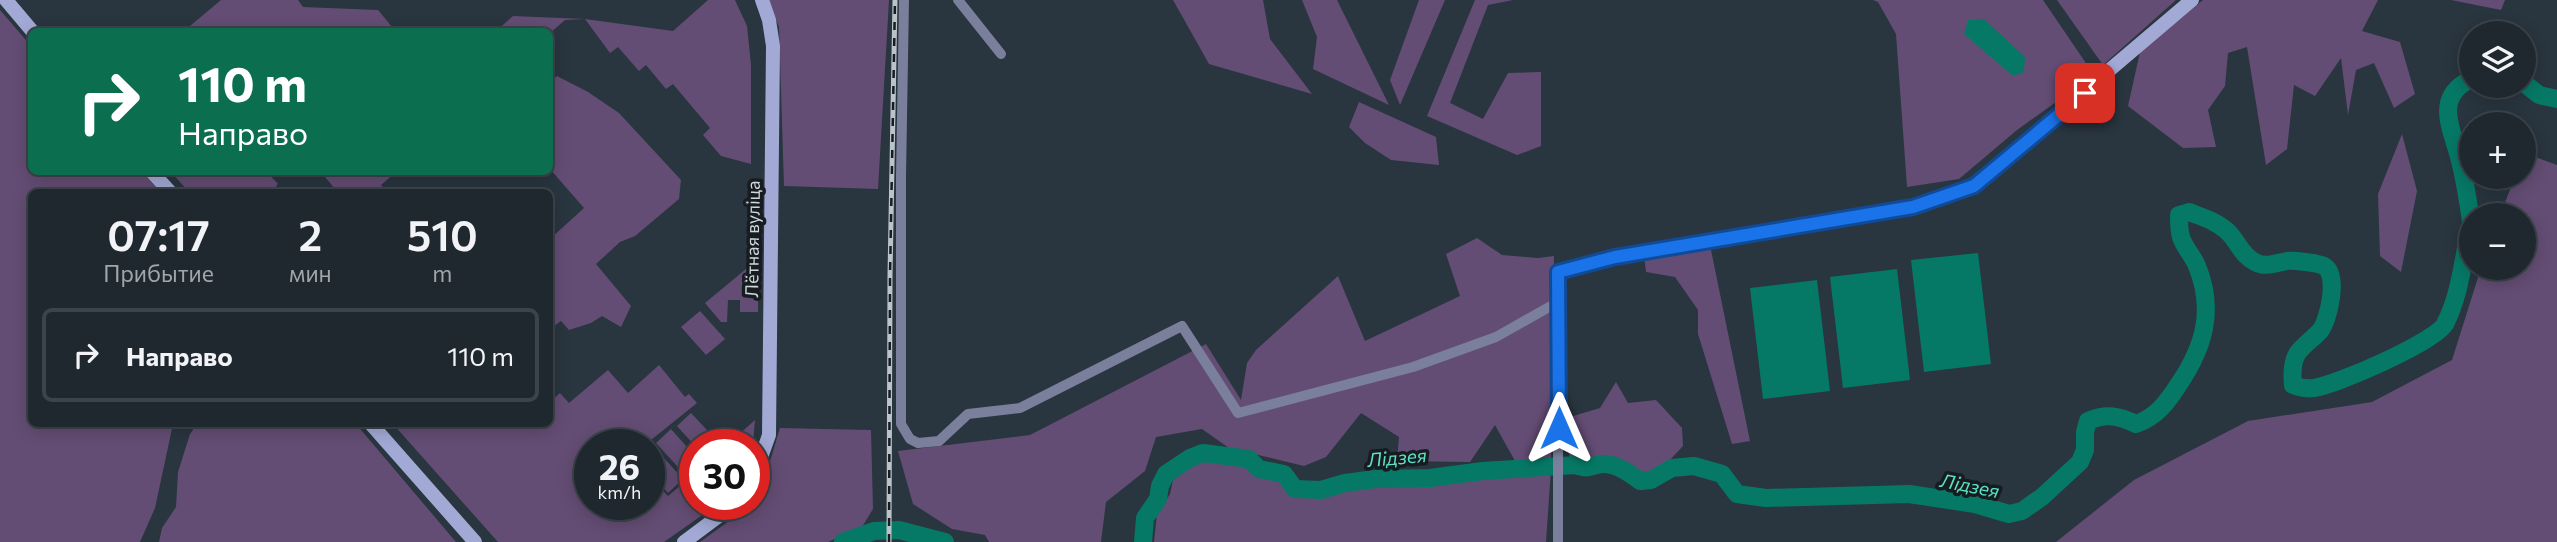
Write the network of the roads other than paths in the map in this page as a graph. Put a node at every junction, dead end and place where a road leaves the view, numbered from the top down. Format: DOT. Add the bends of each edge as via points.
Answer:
graph roads {
  1 [pos="6,0"];
  2 [pos="762,0"];
  3 [pos="904,0"];
  4 [pos="958,0"];
  5 [pos="2192,0"];
  6 [pos="30,28"];
  7 [pos="1001,54"];
  8 [pos="155,175"];
  9 [pos="167,189"];
  10 [pos="1558,272"];
  11 [pos="1558,302"];
  12 [pos="374,427"];
  13 [pos="769,429"];
  14 [pos="714,520"];
  15 [pos="475,542"];
  16 [pos="684,542"];
  17 [pos="1558,542"];
  1 -- 6 [label="street"];
  2 -- 13 [label="street, Лётная вуліца" via="773,46"];
  3 -- 11 [label="street" via="901,424 909,439 939,442 968,414 1020,408 1182,326 1238,414 1413,367 1496,337"];
  4 -- 7 [label="street"];
  5 -- 10 [label="street" via="1974,186 1913,207 1615,257"];
  8 -- 9 [label="street"];
  10 -- 11 [label="street"];
  11 -- 17 [label="street"];
  12 -- 15 [label="street"];
  14 -- 16 [label="street"];
}
